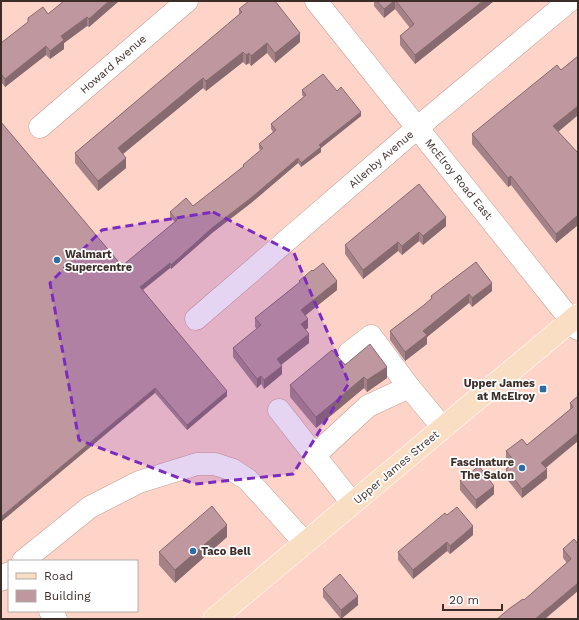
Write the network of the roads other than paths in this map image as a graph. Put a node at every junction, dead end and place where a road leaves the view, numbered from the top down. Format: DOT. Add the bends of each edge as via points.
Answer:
graph roads {
  1 [pos="187,1"];
  2 [pos="316,1"];
  3 [pos="569,1"];
  4 [pos="40,127"];
  5 [pos="417,128"];
  6 [pos="196,319"];
  7 [pos="576,321"];
  8 [pos="349,353"];
  9 [pos="409,386"];
  10 [pos="279,410"];
  11 [pos="443,428"];
  12 [pos="314,456"];
  13 [pos="352,503"];
  14 [pos="305,543"];
  15 [pos="24,560"];
  16 [pos="214,619"];
  1 -- 4 [label="street, Howard Avenue"];
  2 -- 5 [label="street, McElroy Road East"];
  3 -- 5 [label="street, Allenby Avenue"];
  5 -- 6 [label="street, Allenby Avenue"];
  5 -- 7 [label="street, McElroy Road East"];
  7 -- 11 [label="main road, Upper James Street"];
  8 -- 9 [label="street" via="372,336"];
  9 -- 11 [label="street"];
  9 -- 12 [label="street" via="368,406"];
  10 -- 12 [label="street"];
  11 -- 13 [label="main road, Upper James Street"];
  12 -- 13 [label="street"];
  13 -- 14 [label="main road, Upper James Street"];
  14 -- 15 [label="street" via="248,480 233,470 216,464 197,464 140,482 90,507"];
  14 -- 16 [label="main road, Upper James Street"];
}
